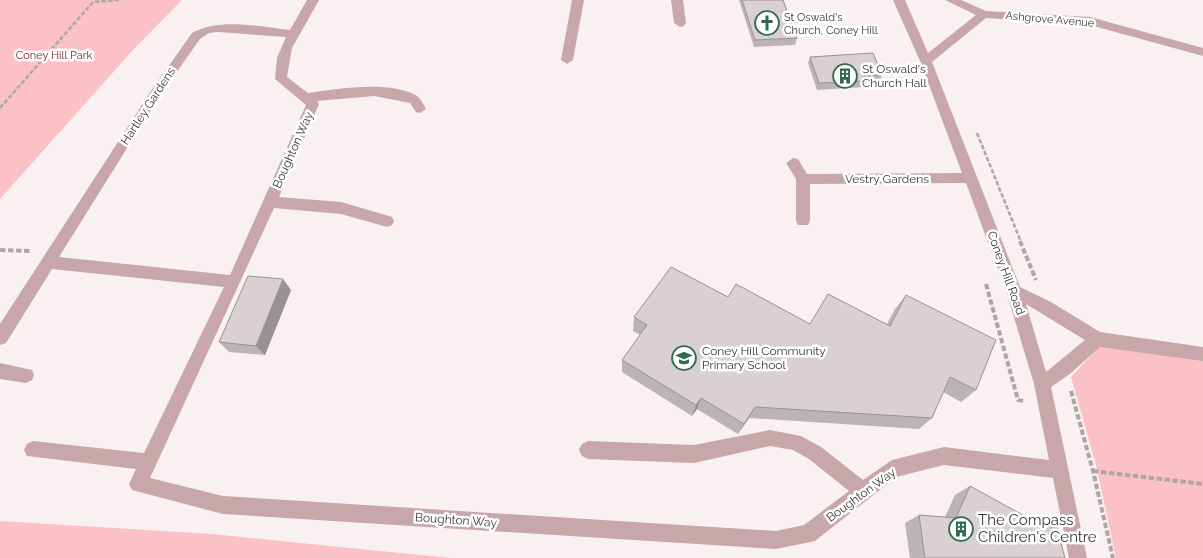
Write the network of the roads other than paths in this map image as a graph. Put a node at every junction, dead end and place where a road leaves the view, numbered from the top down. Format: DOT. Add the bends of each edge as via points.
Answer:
graph roads {
  1 [pos="313,0"];
  2 [pos="578,0"];
  3 [pos="677,0"];
  4 [pos="899,0"];
  5 [pos="951,0"];
  6 [pos="984,14"];
  7 [pos="680,23"];
  8 [pos="294,34"];
  9 [pos="1203,52"];
  10 [pos="567,60"];
  11 [pos="926,61"];
  12 [pos="306,98"];
  13 [pos="420,109"];
  14 [pos="793,163"];
  15 [pos="971,178"];
  16 [pos="804,179"];
  17 [pos="269,202"];
  18 [pos="387,221"];
  19 [pos="803,221"];
  20 [pos="52,257"];
  21 [pos="234,282"];
  22 [pos="1014,291"];
  23 [pos="0,338"];
  24 [pos="1097,339"];
  25 [pos="1203,354"];
  26 [pos="0,371"];
  27 [pos="26,375"];
  28 [pos="1042,384"];
  29 [pos="33,450"];
  30 [pos="588,450"];
  31 [pos="148,462"];
  32 [pos="1060,470"];
  33 [pos="863,491"];
  34 [pos="1078,558"];
  1 -- 8 [label="street, Boughton Way"];
  2 -- 10 [label="street"];
  3 -- 7 [label="street"];
  4 -- 11 [label="street, Coney Hill Road"];
  5 -- 6 [label="street, Ashgrove Avenue"];
  6 -- 9 [label="street, Ashgrove Avenue" via="1090,21"];
  6 -- 11 [label="street"];
  8 -- 12 [label="street, Boughton Way" via="280,67 281,79"];
  8 -- 20 [label="street, Hartley Gardens" via="218,28 196,36 154,94"];
  11 -- 15 [label="street, Coney Hill Road"];
  12 -- 13 [label="street" via="382,92 414,100"];
  12 -- 17 [label="street, Boughton Way" via="313,104"];
  14 -- 16 [label="street"];
  15 -- 16 [label="street, Vestry Gardens"];
  15 -- 22 [label="street, Coney Hill Road"];
  16 -- 19 [label="street"];
  17 -- 18 [label="street, Boughton Way" via="341,208"];
  17 -- 21 [label="street, Boughton Way"];
  20 -- 21 [label="street"];
  20 -- 23 [label="street, Hartley Gardens"];
  21 -- 31 [label="street, Boughton Way"];
  22 -- 24 [label="street"];
  22 -- 28 [label="street, Coney Hill Road"];
  24 -- 25 [label="street"];
  24 -- 28 [label="street"];
  26 -- 27 [label="street"];
  28 -- 32 [label="street, Coney Hill Road"];
  29 -- 31 [label="street"];
  30 -- 33 [label="street" via="694,454 770,438 795,442 815,453"];
  31 -- 33 [label="street, Boughton Way" via="138,484 223,505 776,540 808,534"];
  32 -- 33 [label="street, Boughton Way" via="944,456 892,469"];
  32 -- 34 [label="street, Coney Hill Road"];
}
